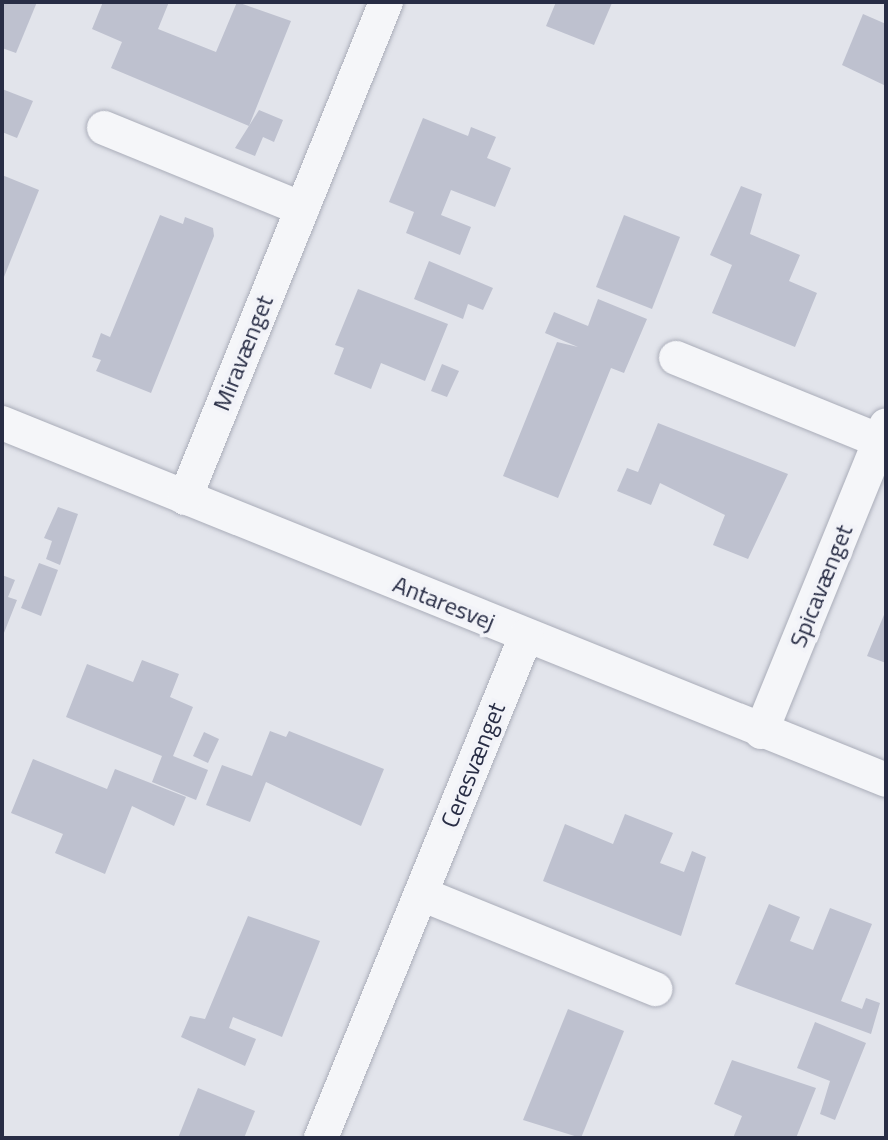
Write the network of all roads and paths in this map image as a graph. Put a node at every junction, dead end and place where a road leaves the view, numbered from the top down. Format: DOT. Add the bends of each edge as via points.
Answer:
graph roads {
  1 [pos="386,2"];
  2 [pos="104,128"];
  3 [pos="302,209"];
  4 [pos="676,358"];
  5 [pos="2,423"];
  6 [pos="883,433"];
  7 [pos="185,498"];
  8 [pos="526,636"];
  9 [pos="761,732"];
  10 [pos="886,780"];
  11 [pos="421,894"];
  12 [pos="655,989"];
  13 [pos="321,1138"];
  1 -- 3 [label="street, Miravænget"];
  2 -- 3 [label="street"];
  3 -- 7 [label="street, Miravænget"];
  4 -- 6 [label="street, Spicavænget"];
  5 -- 7 [label="street, Antaresvej"];
  6 -- 9 [label="street, Spicavænget"];
  7 -- 8 [label="street, Antaresvej"];
  8 -- 9 [label="street, Antaresvej"];
  8 -- 11 [label="street, Ceresvænget"];
  9 -- 10 [label="street, Antaresvej"];
  11 -- 12 [label="street"];
  11 -- 13 [label="street, Ceresvænget"];
}
